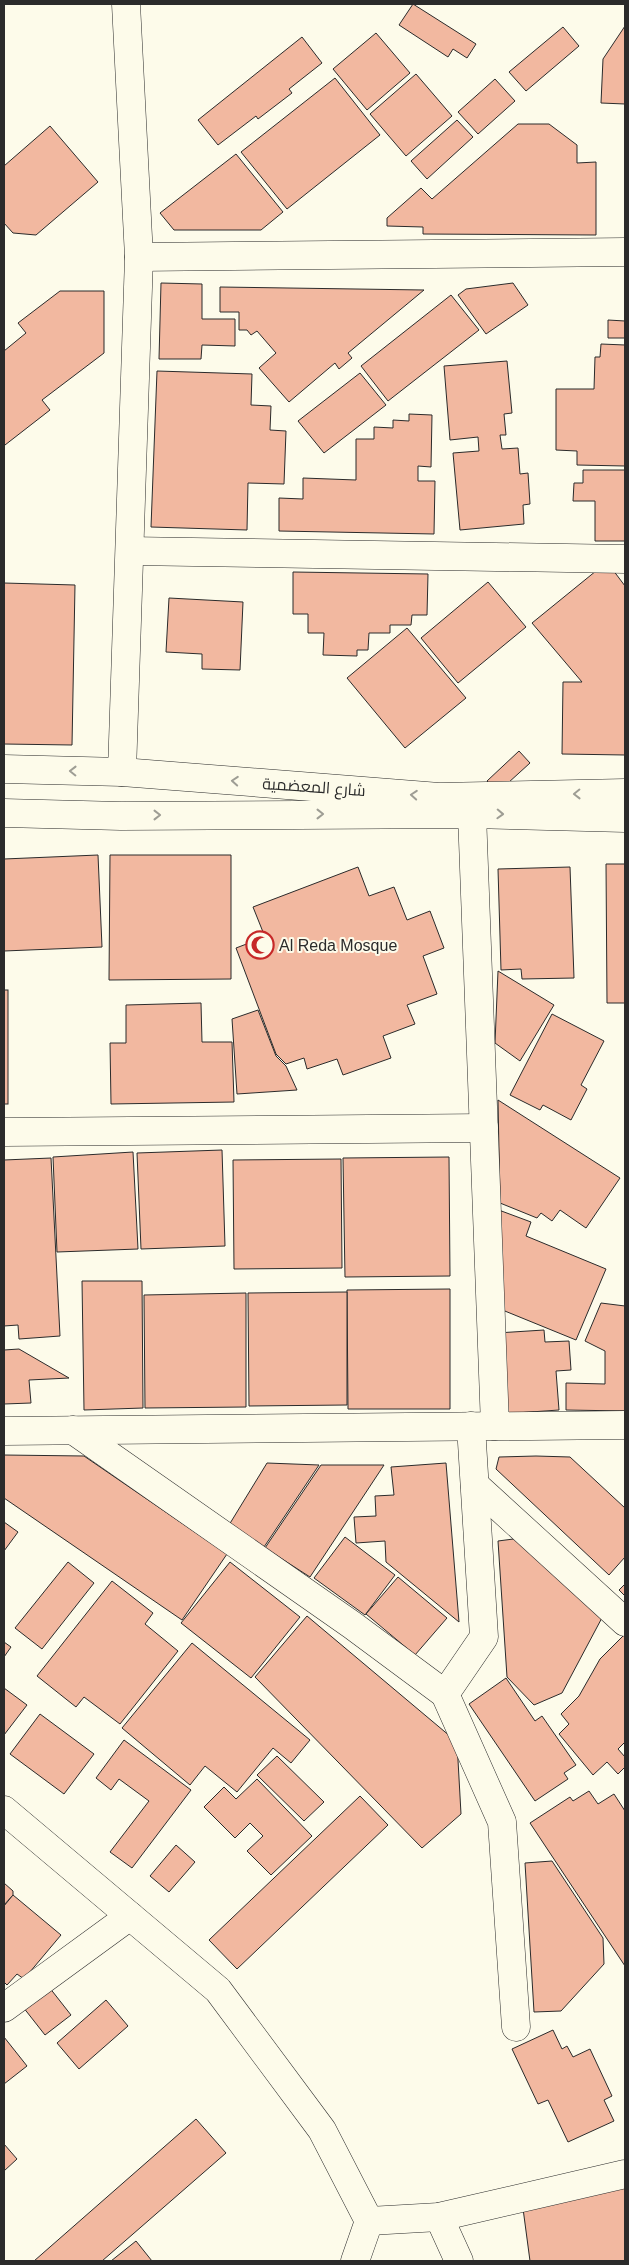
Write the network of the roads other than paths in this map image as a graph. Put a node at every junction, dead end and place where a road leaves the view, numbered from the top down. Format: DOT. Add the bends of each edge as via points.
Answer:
graph roads {
  1 [pos="126,4"];
  2 [pos="625,252"];
  3 [pos="140,257"];
  4 [pos="130,552"];
  5 [pos="625,559"];
  6 [pos="4,769"];
  7 [pos="122,772"];
  8 [pos="625,793"];
  9 [pos="4,813"];
  10 [pos="472,814"];
  11 [pos="121,816"];
  12 [pos="625,818"];
  13 [pos="484,1128"];
  14 [pos="4,1132"];
  15 [pos="625,1425"];
  16 [pos="483,1426"];
  17 [pos="73,1430"];
  18 [pos="4,1431"];
  19 [pos="475,1485"];
  20 [pos="625,1622"];
  21 [pos="445,1694"];
  22 [pos="4,1810"];
  23 [pos="130,1916"];
  24 [pos="4,2008"];
  25 [pos="516,2027"];
  26 [pos="625,2174"];
  27 [pos="439,2217"];
  28 [pos="369,2221"];
  29 [pos="355,2261"];
  30 [pos="459,2261"];
  1 -- 3 [label="street"];
  2 -- 3 [label="street"];
  3 -- 4 [label="street"];
  4 -- 5 [label="street"];
  4 -- 7 [label="street"];
  7 -- 6 [label="street, شارع المعضمية, one-way"];
  8 -- 7 [label="street, شارع المعضمية, one-way" via="439,796"];
  7 -- 11 [label="street"];
  9 -- 11 [label="street, شارع المعضمية"];
  11 -- 10 [label="street, شارع المعضمية, one-way"];
  10 -- 12 [label="street, شارع المعضمية, one-way"];
  10 -- 13 [label="street"];
  13 -- 14 [label="street"];
  13 -- 16 [label="street"];
  15 -- 16 [label="street"];
  16 -- 17 [label="street"];
  16 -- 19 [label="street"];
  17 -- 18 [label="street"];
  17 -- 21 [label="street"];
  19 -- 20 [label="street"];
  19 -- 21 [label="street" via="484,1636"];
  21 -- 25 [label="street" via="502,1822"];
  22 -- 23 [label="street"];
  23 -- 24 [label="street"];
  23 -- 28 [label="street" via="218,1990 322,2130"];
  26 -- 27 [label="street"];
  27 -- 28 [label="street"];
  27 -- 30 [label="street"];
  28 -- 29 [label="street"];
}
